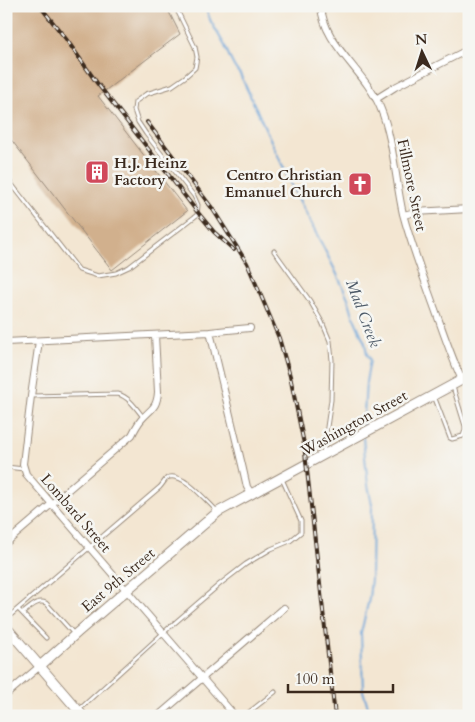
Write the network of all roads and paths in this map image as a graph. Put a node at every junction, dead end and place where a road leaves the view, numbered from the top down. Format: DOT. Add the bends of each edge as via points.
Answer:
graph roads {
  1 [pos="175,6"];
  2 [pos="321,6"];
  3 [pos="469,49"];
  4 [pos="376,99"];
  5 [pos="6,177"];
  6 [pos="469,209"];
  7 [pos="404,215"];
  8 [pos="274,251"];
  9 [pos="250,328"];
  10 [pos="210,332"];
  11 [pos="155,335"];
  12 [pos="39,341"];
  13 [pos="6,342"];
  14 [pos="465,378"];
  15 [pos="452,385"];
  16 [pos="434,395"];
  17 [pos="31,396"];
  18 [pos="143,418"];
  19 [pos="323,455"];
  20 [pos="6,467"];
  21 [pos="24,469"];
  22 [pos="282,477"];
  23 [pos="252,494"];
  24 [pos="52,504"];
  25 [pos="218,512"];
  26 [pos="7,540"];
  27 [pos="90,547"];
  28 [pos="127,591"];
  29 [pos="284,608"];
  30 [pos="18,609"];
  31 [pos="23,613"];
  32 [pos="6,619"];
  33 [pos="6,627"];
  34 [pos="163,633"];
  35 [pos="75,635"];
  36 [pos="46,638"];
  37 [pos="40,666"];
  38 [pos="202,678"];
  39 [pos="276,692"];
  40 [pos="6,695"];
  41 [pos="78,714"];
  42 [pos="158,716"];
  43 [pos="235,716"];
  44 [pos="244,716"];
  1 -- 5 [label="lane" via="195,46 195,68 172,86 146,94 135,102 134,110 146,134 194,196 198,205 197,215 129,266 116,273 98,276 79,270"];
  2 -- 4 [label="street, Fillmore Street" via="327,31"];
  3 -- 4 [label="street"];
  4 -- 7 [label="street, Fillmore Street" via="386,123"];
  6 -- 7 [label="street"];
  7 -- 14 [label="street, Fillmore Street" via="454,362"];
  8 -- 19 [label="lane" via="310,301 330,341 332,400"];
  9 -- 10 [label="street"];
  10 -- 11 [label="street"];
  10 -- 23 [label="street"];
  11 -- 12 [label="street"];
  11 -- 18 [label="street" via="158,399"];
  12 -- 13 [label="street"];
  12 -- 17 [label="street, Lombard Street"];
  14 -- 15 [label="main road, Washington Street"];
  15 -- 16 [label="main road, Washington Street"];
  15 -- 16 [label="lane" via="466,430 463,436 450,438"];
  16 -- 19 [label="main road, Washington Street"];
  17 -- 18 [label="lane" via="118,394 129,400"];
  17 -- 21 [label="street, Lombard Street"];
  18 -- 24 [label="street" via="132,435"];
  19 -- 22 [label="main road, Washington Street"];
  20 -- 21 [label="lane"];
  21 -- 24 [label="street, Lombard Street"];
  22 -- 23 [label="main road, Washington Street"];
  22 -- 34 [label="lane" via="301,521 301,532 246,564"];
  23 -- 25 [label="main road, East 9th Street"];
  24 -- 26 [label="street"];
  24 -- 27 [label="street, Lombard Street"];
  25 -- 27 [label="lane" via="185,480 168,478"];
  25 -- 28 [label="main road, East 9th Street"];
  27 -- 28 [label="street, Lombard Street"];
  27 -- 30 [label="lane"];
  28 -- 34 [label="street, Lombard Street"];
  28 -- 35 [label="main road, East 9th Street"];
  29 -- 38 [label="street"];
  30 -- 31 [label="lane"];
  30 -- 32 [label="lane"];
  31 -- 35 [label="lane" via="42,601"];
  31 -- 36 [label="lane"];
  33 -- 37 [label="main road"];
  34 -- 38 [label="street, Lombard Street"];
  34 -- 41 [label="lane"];
  35 -- 37 [label="main road, East 9th Street"];
  37 -- 40 [label="street, East 9th Street"];
  37 -- 41 [label="main road"];
  38 -- 42 [label="street"];
  38 -- 43 [label="street, Lombard Street"];
  39 -- 44 [label="lane"];
}
